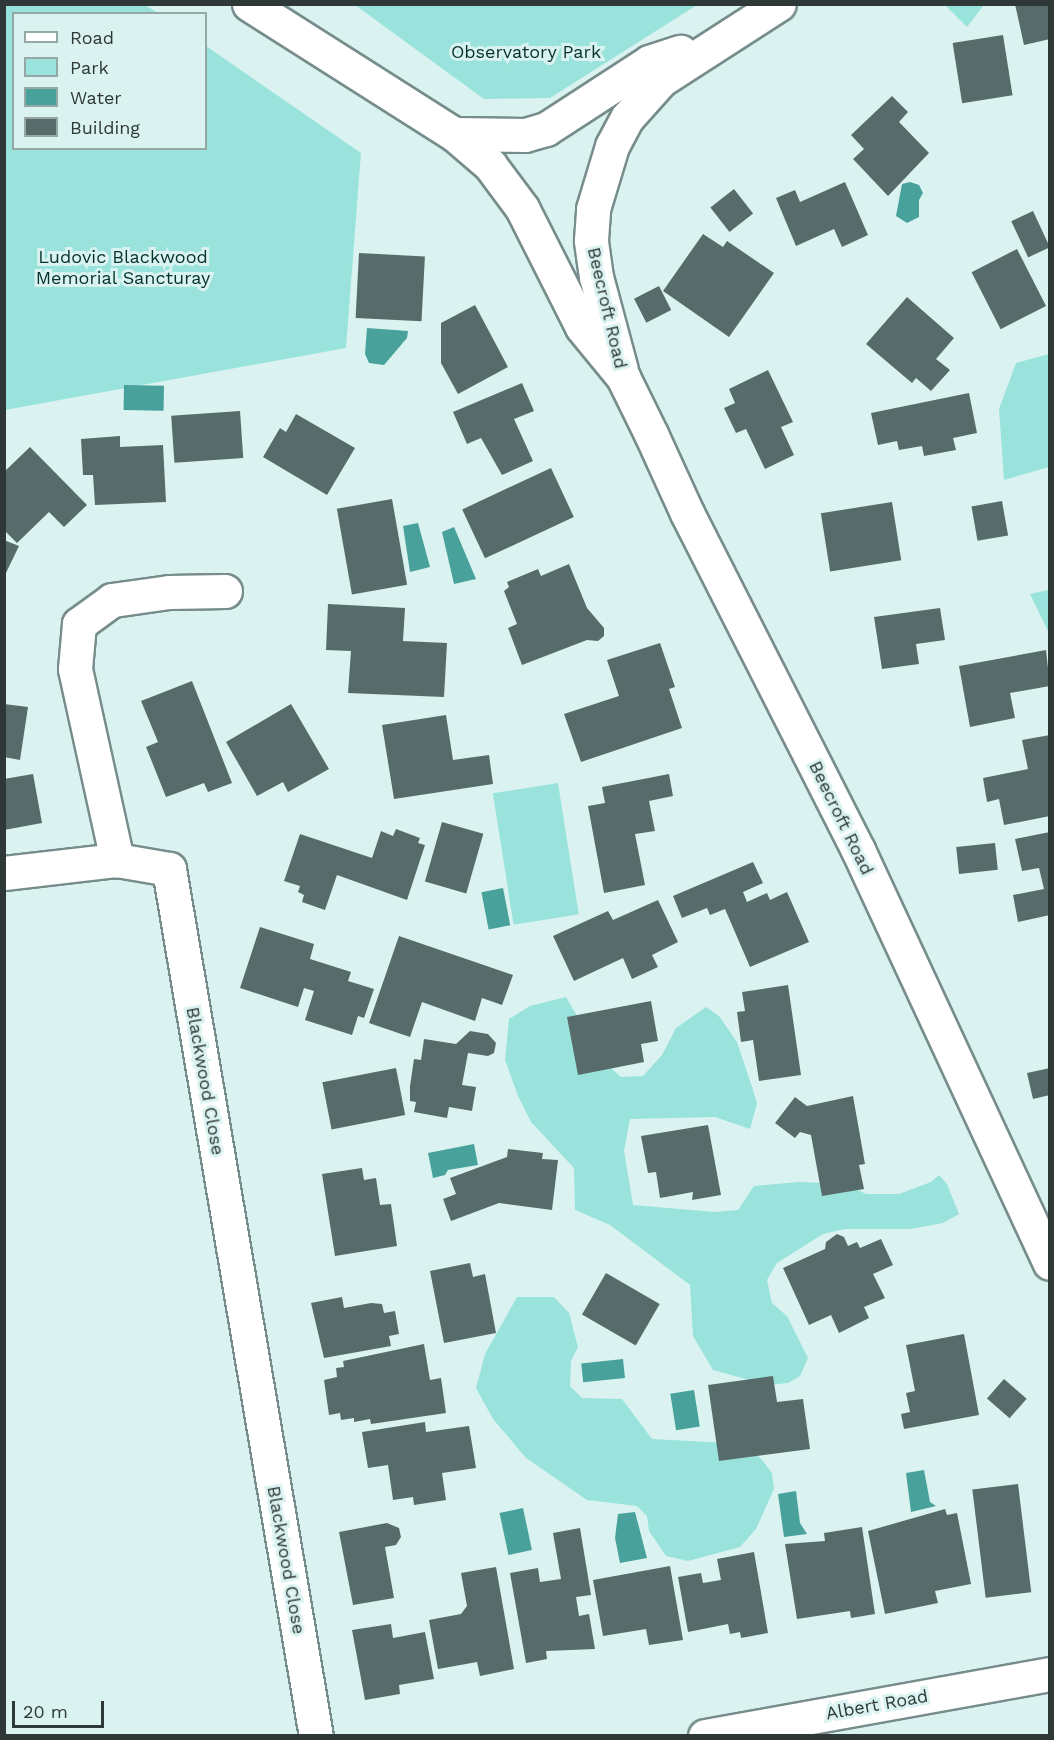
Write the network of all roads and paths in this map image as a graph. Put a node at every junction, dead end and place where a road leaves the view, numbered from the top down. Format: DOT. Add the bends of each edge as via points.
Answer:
graph roads {
  1 [pos="249,4"];
  2 [pos="779,4"];
  3 [pos="722,38"];
  4 [pos="454,134"];
  5 [pos="623,378"];
  6 [pos="225,591"];
  7 [pos="117,860"];
  8 [pos="4,873"];
  9 [pos="1050,1263"];
  10 [pos="1050,1674"];
  11 [pos="316,1736"];
  12 [pos="705,1736"];
  1 -- 4 [label="main road, Beecroft Road"];
  2 -- 3 [label="main road, Beecroft Road"];
  3 -- 4 [label="main road, Beecroft Road" via="650,63 546,129 525,135"];
  3 -- 5 [label="main road, Beecroft Road" via="661,80 627,118 601,177 591,240 596,277"];
  4 -- 5 [label="main road, Beecroft Road" via="490,165 522,208 582,327"];
  5 -- 9 [label="main road, Beecroft Road" via="858,850"];
  6 -- 7 [label="main road" via="169,592 112,600 79,624 75,669"];
  7 -- 8 [label="main road"];
  7 -- 11 [label="main road, Blackwood Close" via="169,869"];
  10 -- 12 [label="main road, Albert Road"];
}
